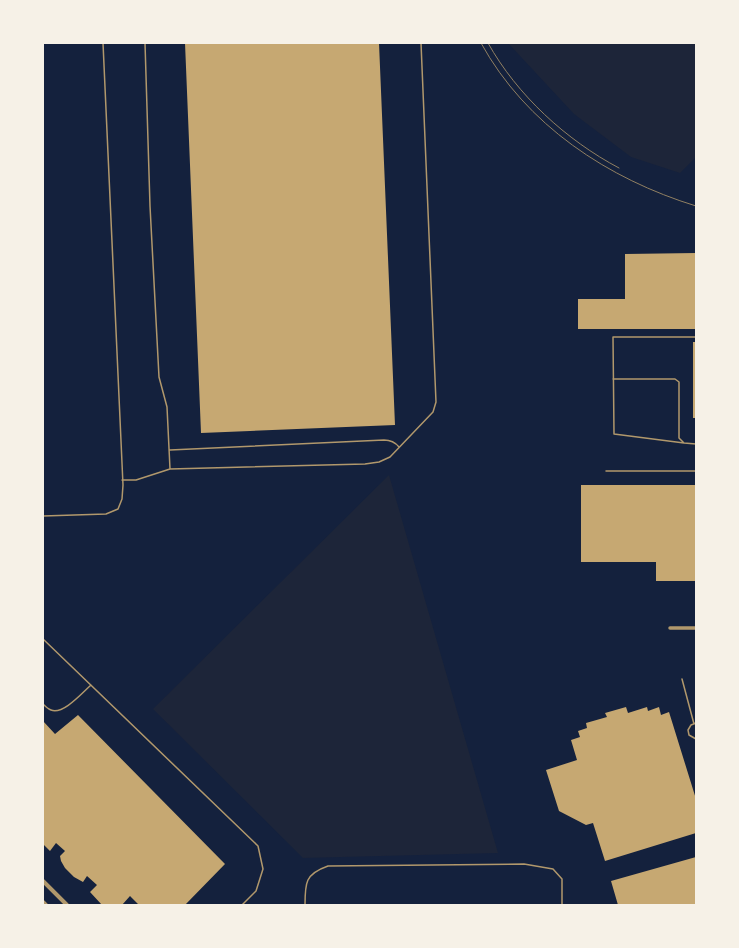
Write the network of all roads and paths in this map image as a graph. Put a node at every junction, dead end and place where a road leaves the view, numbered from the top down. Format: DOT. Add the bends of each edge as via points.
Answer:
graph roads {
  1 [pos="103,43"];
  2 [pos="145,43"];
  3 [pos="421,43"];
  4 [pos="696,337"];
  5 [pos="613,379"];
  6 [pos="684,444"];
  7 [pos="696,444"];
  8 [pos="399,447"];
  9 [pos="169,450"];
  10 [pos="170,469"];
  11 [pos="606,471"];
  12 [pos="696,471"];
  13 [pos="122,480"];
  14 [pos="43,516"];
  15 [pos="670,628"];
  16 [pos="696,628"];
  17 [pos="43,639"];
  18 [pos="682,679"];
  19 [pos="91,685"];
  20 [pos="43,704"];
  21 [pos="695,723"];
  22 [pos="696,739"];
  23 [pos="43,881"];
  24 [pos="43,902"];
  25 [pos="46,905"];
  26 [pos="67,905"];
  27 [pos="242,905"];
  28 [pos="305,905"];
  29 [pos="562,905"];
  1 -- 13 [label="lane"];
  2 -- 9 [label="lane" via="159,377 167,407"];
  3 -- 8 [label="lane" via="436,402 433,412"];
  4 -- 5 [label="lane" via="613,337"];
  5 -- 6 [label="lane" via="614,434"];
  5 -- 6 [label="lane" via="675,379 679,382 679,438"];
  6 -- 7 [label="lane"];
  8 -- 9 [label="lane" via="395,442 384,440"];
  8 -- 10 [label="lane" via="390,457 365,464"];
  9 -- 10 [label="lane"];
  10 -- 13 [label="lane" via="136,480"];
  11 -- 12 [label="lane"];
  13 -- 14 [label="lane" via="122,499 118,509 106,514"];
  15 -- 16 [label="street"];
  17 -- 19 [label="lane"];
  18 -- 21 [label="lane"];
  19 -- 20 [label="lane" via="60,710 50,710"];
  19 -- 27 [label="lane" via="258,846 263,869 256,891"];
  21 -- 22 [label="lane" via="688,732"];
  23 -- 26 [label="street"];
  24 -- 25 [label="street"];
  28 -- 29 [label="lane" via="305,886 309,877 328,866 524,864 553,869 562,879"];
}
